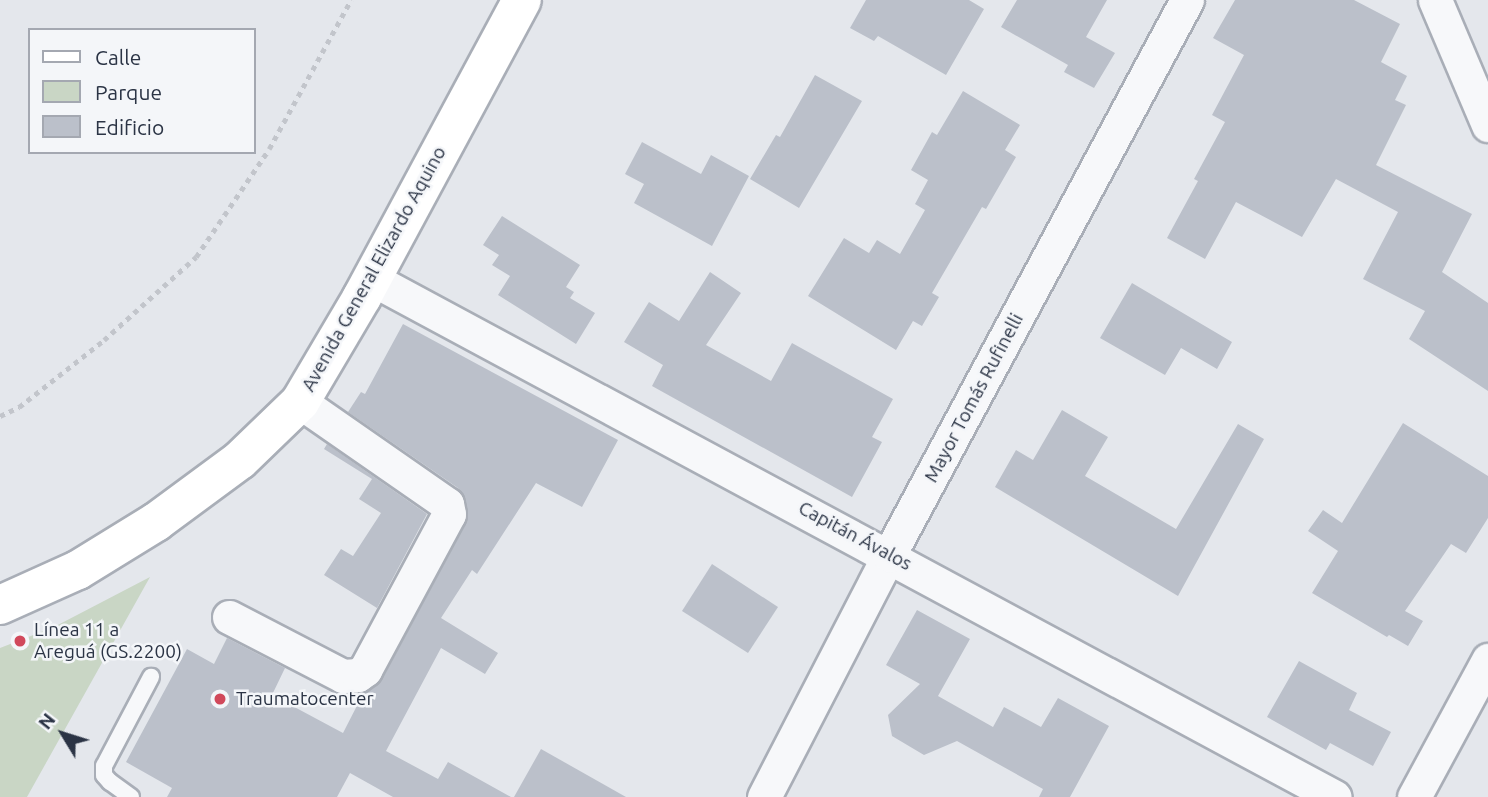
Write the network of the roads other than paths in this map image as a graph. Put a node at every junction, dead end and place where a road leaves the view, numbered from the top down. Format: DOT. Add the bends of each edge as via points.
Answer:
graph roads {
  1 [pos="522,0"];
  2 [pos="1187,0"];
  3 [pos="1435,0"];
  4 [pos="1488,125"];
  5 [pos="372,279"];
  6 [pos="300,402"];
  7 [pos="889,555"];
  8 [pos="0,606"];
  9 [pos="229,617"];
  10 [pos="1488,660"];
  11 [pos="151,677"];
  12 [pos="131,797"];
  13 [pos="764,797"];
  14 [pos="1335,797"];
  15 [pos="1414,797"];
  1 -- 5 [label="main road, Avenida General Elizardo Aquino"];
  2 -- 7 [label="street, Mayor Tomás Rufinelli"];
  3 -- 4 [label="street"];
  5 -- 6 [label="main road, Avenida General Elizardo Aquino"];
  5 -- 7 [label="street, Capitán Ávalos"];
  6 -- 8 [label="main road, Avenida General Elizardo Aquino" via="240,460 156,522 78,570"];
  6 -- 9 [label="street" via="447,504 450,511 365,670 358,675 343,676"];
  7 -- 13 [label="street, Mayor Tomás Rufinelli"];
  7 -- 14 [label="street, Capitán Ávalos"];
  10 -- 15 [label="street"];
  11 -- 12 [label="lane" via="104,766 110,782"];
}
